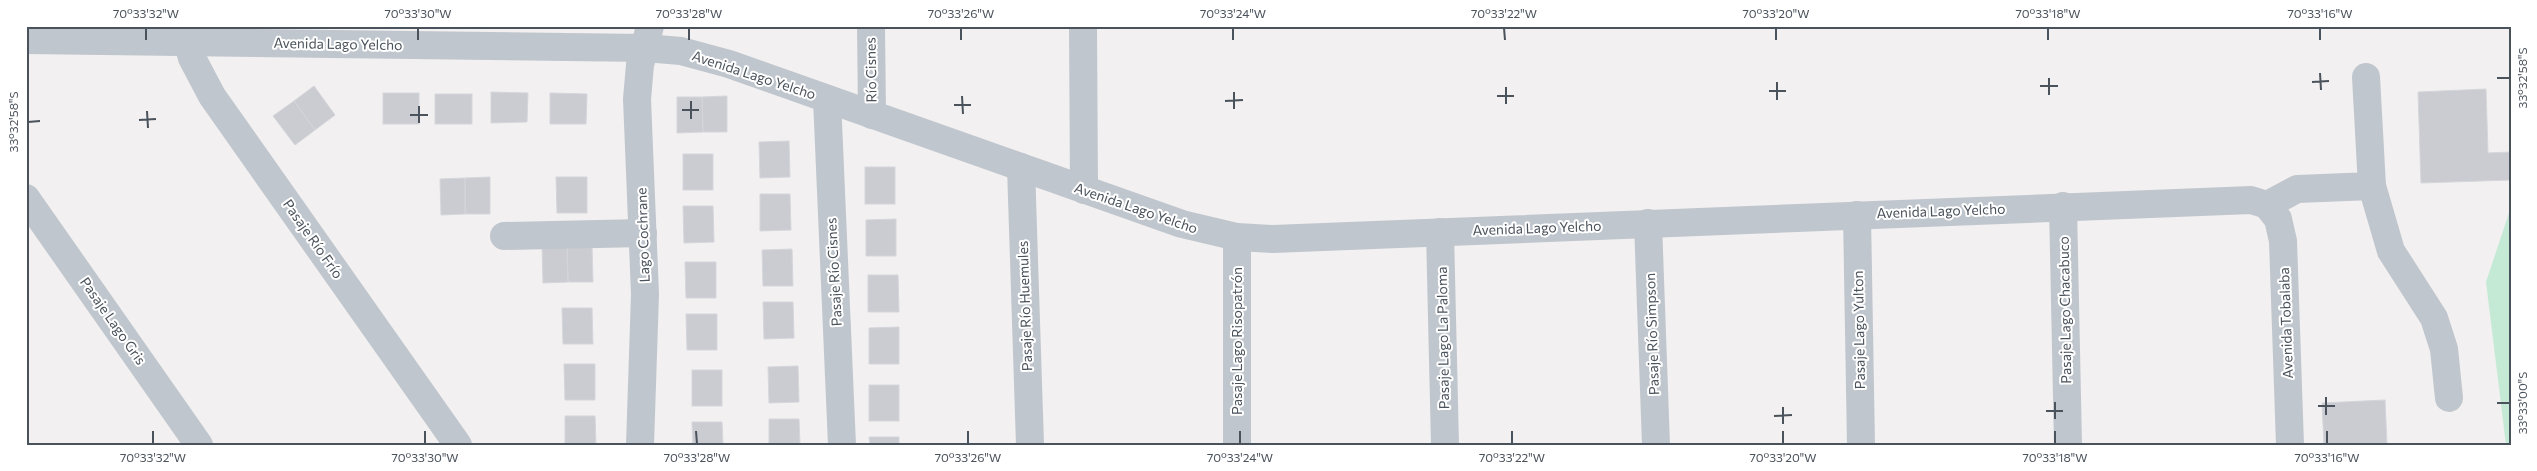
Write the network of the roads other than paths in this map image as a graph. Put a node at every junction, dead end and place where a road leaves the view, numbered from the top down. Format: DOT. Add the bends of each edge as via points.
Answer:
graph roads {
  1 [pos="871,26"];
  2 [pos="1083,26"];
  3 [pos="185,34"];
  4 [pos="468,36"];
  5 [pos="647,37"];
  6 [pos="26,40"];
  7 [pos="2366,77"];
  8 [pos="827,99"];
  9 [pos="872,115"];
  10 [pos="1021,167"];
  11 [pos="2372,186"];
  12 [pos="1084,190"];
  13 [pos="26,198"];
  14 [pos="2267,205"];
  15 [pos="2063,206"];
  16 [pos="1857,215"];
  17 [pos="1648,223"];
  18 [pos="1440,232"];
  19 [pos="643,233"];
  20 [pos="504,236"];
  21 [pos="1237,238"];
  22 [pos="2449,398"];
  23 [pos="199,445"];
  24 [pos="458,445"];
  25 [pos="640,445"];
  26 [pos="842,445"];
  27 [pos="1030,445"];
  28 [pos="1237,445"];
  29 [pos="1445,445"];
  30 [pos="1656,445"];
  31 [pos="1861,445"];
  32 [pos="2068,445"];
  33 [pos="2290,445"];
  1 -- 9 [label="street, Río Cisnes"];
  2 -- 12 [label="street"];
  3 -- 4 [label="street, Avenida Lago Yelcho"];
  3 -- 6 [label="street, Avenida Lago Yelcho"];
  3 -- 24 [label="street, Pasaje Río Frío" via="198,72 212,96"];
  4 -- 5 [label="street, Avenida Lago Yelcho"];
  5 -- 8 [label="street, Avenida Lago Yelcho" via="681,52 705,57"];
  5 -- 19 [label="street, Lago Cochrane" via="637,99"];
  7 -- 11 [label="street"];
  8 -- 9 [label="street, Avenida Lago Yelcho"];
  8 -- 26 [label="street, Pasaje Río Cisnes"];
  9 -- 10 [label="street, Avenida Lago Yelcho"];
  10 -- 12 [label="street, Avenida Lago Yelcho"];
  10 -- 27 [label="street, Pasaje Río Huemules"];
  11 -- 14 [label="street" via="2297,189"];
  11 -- 22 [label="street" via="2391,251 2434,318 2444,349"];
  12 -- 21 [label="street, Avenida Lago Yelcho" via="1182,224"];
  13 -- 23 [label="street, Pasaje Lago Gris"];
  14 -- 15 [label="street, Avenida Lago Yelcho" via="2251,200"];
  14 -- 33 [label="street, Avenida Tobalaba" via="2278,219 2282,241"];
  15 -- 16 [label="street, Avenida Lago Yelcho"];
  15 -- 32 [label="street, Pasaje Lago Chacabuco"];
  16 -- 17 [label="street, Avenida Lago Yelcho"];
  16 -- 31 [label="street, Pasaje Lago Yulton"];
  17 -- 18 [label="street, Avenida Lago Yelcho"];
  17 -- 30 [label="street, Pasaje Río Simpson"];
  18 -- 21 [label="street, Avenida Lago Yelcho"];
  18 -- 29 [label="street, Pasaje Lago La Paloma"];
  19 -- 20 [label="street"];
  19 -- 25 [label="street, Lago Cochrane" via="645,294"];
  21 -- 28 [label="street, Pasaje Lago Risopatrón"];
}
